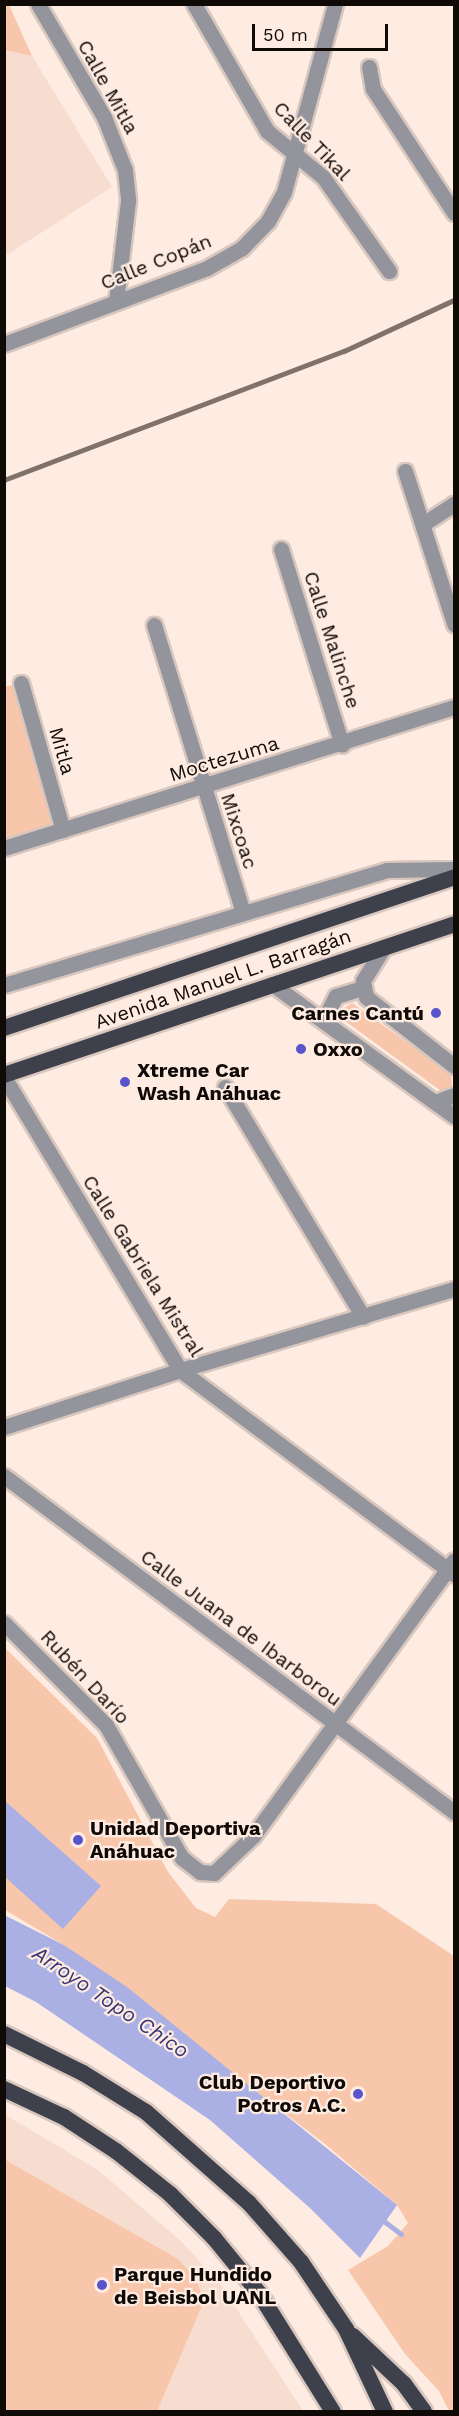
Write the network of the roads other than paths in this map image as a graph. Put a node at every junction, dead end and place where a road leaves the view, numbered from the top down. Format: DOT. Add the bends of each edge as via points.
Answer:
graph roads {
  1 [pos="38,4"];
  2 [pos="194,4"];
  3 [pos="335,4"];
  4 [pos="369,67"];
  5 [pos="296,153"];
  6 [pos="454,213"];
  7 [pos="390,271"];
  8 [pos="116,301"];
  9 [pos="4,344"];
  10 [pos="405,471"];
  11 [pos="454,504"];
  12 [pos="423,524"];
  13 [pos="280,549"];
  14 [pos="454,624"];
  15 [pos="154,625"];
  16 [pos="21,683"];
  17 [pos="454,707"];
  18 [pos="342,745"];
  19 [pos="203,788"];
  20 [pos="63,830"];
  21 [pos="4,848"];
  22 [pos="454,869"];
  23 [pos="454,877"];
  24 [pos="243,912"];
  25 [pos="454,924"];
  26 [pos="384,947"];
  27 [pos="272,984"];
  28 [pos="4,985"];
  29 [pos="363,988"];
  30 [pos="323,1021"];
  31 [pos="4,1028"];
  32 [pos="454,1066"];
  33 [pos="4,1076"];
  34 [pos="225,1087"];
  35 [pos="454,1095"];
  36 [pos="435,1102"];
  37 [pos="454,1116"];
  38 [pos="454,1289"];
  39 [pos="363,1317"];
  40 [pos="180,1370"];
  41 [pos="4,1427"];
  42 [pos="4,1476"];
  43 [pos="452,1568"];
  44 [pos="4,1623"];
  45 [pos="334,1725"];
  46 [pos="454,1812"];
  47 [pos="4,2034"];
  48 [pos="4,2089"];
  49 [pos="346,2329"];
  50 [pos="333,2412"];
  51 [pos="385,2412"];
  52 [pos="424,2412"];
  1 -- 8 [label="street, Calle Mitla" via="104,117 125,170 128,201"];
  2 -- 5 [label="street, Calle Tikal" via="259,118 278,141"];
  3 -- 5 [label="street, Calle Copán"];
  4 -- 6 [label="street" via="373,89"];
  5 -- 7 [label="street, Calle Tikal" via="323,177"];
  5 -- 8 [label="street, Calle Copán" via="284,192 268,222 242,248 207,268"];
  8 -- 9 [label="street, Calle Copán"];
  10 -- 12 [label="street"];
  11 -- 12 [label="street"];
  12 -- 14 [label="street"];
  13 -- 18 [label="street, Calle Malinche"];
  15 -- 19 [label="street, Mixcoac"];
  16 -- 20 [label="street, Mitla"];
  17 -- 18 [label="street, Moctezuma"];
  18 -- 19 [label="street, Moctezuma"];
  19 -- 20 [label="street, Moctezuma"];
  19 -- 24 [label="street, Mixcoac"];
  20 -- 21 [label="street, Moctezuma"];
  22 -- 24 [label="street" via="387,870"];
  23 -- 31 [label="highway, Avenida Manuel L. Barragán"];
  24 -- 28 [label="street"];
  25 -- 26 [label="highway, Avenida Manuel L. Barragán"];
  26 -- 27 [label="highway, Avenida Manuel L. Barragán"];
  26 -- 29 [label="street" via="370,964"];
  27 -- 30 [label="street"];
  27 -- 33 [label="highway, Avenida Manuel L. Barragán"];
  29 -- 30 [label="street" via="336,996"];
  29 -- 32 [label="street" via="371,1004"];
  30 -- 36 [label="street"];
  33 -- 40 [label="street, Calle Gabriela Mistral"];
  34 -- 39 [label="street"];
  35 -- 36 [label="street"];
  36 -- 37 [label="street"];
  38 -- 39 [label="street"];
  39 -- 40 [label="street"];
  40 -- 41 [label="street"];
  40 -- 43 [label="street, Calle Gabriela Mistral"];
  42 -- 45 [label="street, Calle Juana de Ibarborou"];
  43 -- 45 [label="street"];
  44 -- 45 [label="street, Rubén Darío" via="106,1725 182,1858 200,1872 214,1873 253,1836"];
  45 -- 46 [label="street, Calle Juana de Ibarborou"];
  47 -- 49 [label="highway" via="83,2073 146,2112 202,2158 249,2203 301,2262"];
  48 -- 50 [label="highway" via="64,2117 116,2151 170,2194 214,2238 259,2293"];
  49 -- 51 [label="highway"];
  49 -- 52 [label="highway" via="396,2376"];
}
